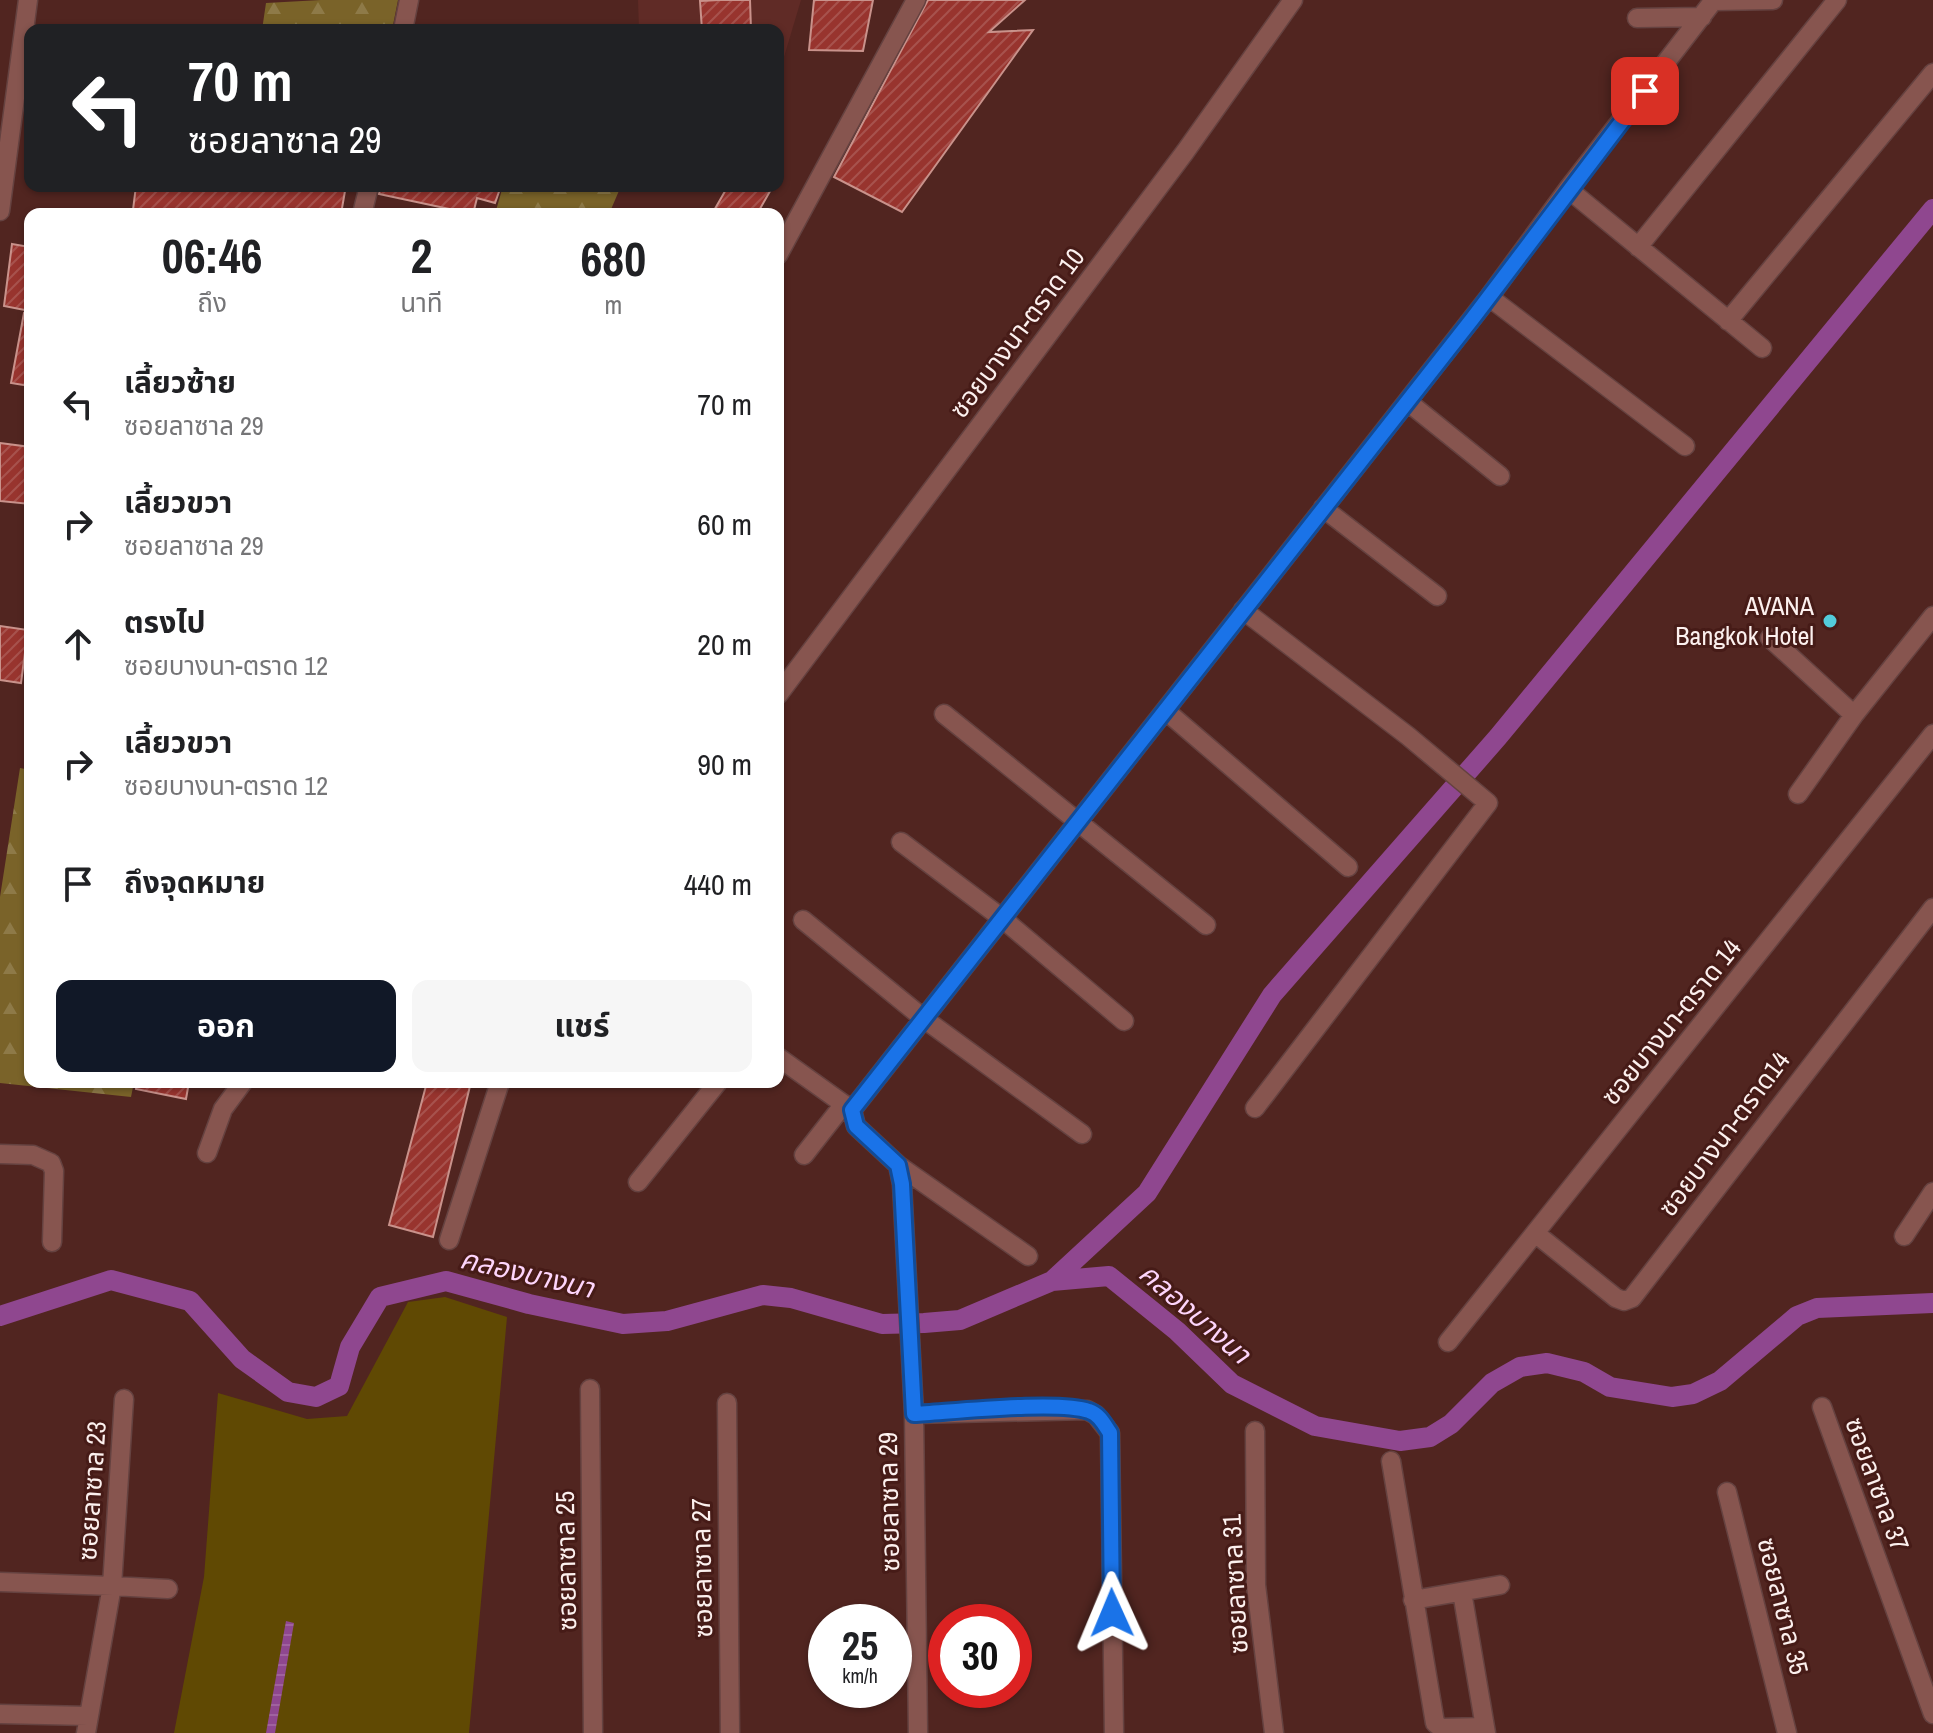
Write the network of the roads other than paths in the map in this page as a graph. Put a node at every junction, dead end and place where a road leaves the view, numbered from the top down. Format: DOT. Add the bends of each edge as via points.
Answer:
graph roads {
  1 [pos="28,0"];
  2 [pos="409,0"];
  3 [pos="916,0"];
  4 [pos="1293,0"];
  5 [pos="1773,0"];
  6 [pos="1837,0"];
  7 [pos="1714,1"];
  8 [pos="1702,17"];
  9 [pos="1637,18"];
  10 [pos="25,24"];
  11 [pos="404,24"];
  12 [pos="24,30"];
  13 [pos="1933,73"];
  14 [pos="1568,189"];
  15 [pos="0,211"];
  16 [pos="784,244"];
  17 [pos="1638,247"];
  18 [pos="1489,297"];
  19 [pos="1728,321"];
  20 [pos="1762,348"];
  21 [pos="1408,402"];
  22 [pos="1685,446"];
  23 [pos="1500,476"];
  24 [pos="1323,508"];
  25 [pos="1437,596"];
  26 [pos="1243,610"];
  27 [pos="1933,616"];
  28 [pos="1770,638"];
  29 [pos="784,687"];
  30 [pos="1166,711"];
  31 [pos="944,714"];
  32 [pos="1854,715"];
  33 [pos="1933,734"];
  34 [pos="1798,794"];
  35 [pos="1079,820"];
  36 [pos="901,842"];
  37 [pos="1348,867"];
  38 [pos="1933,908"];
  39 [pos="1003,919"];
  40 [pos="803,920"];
  41 [pos="1206,925"];
  42 [pos="923,1018"];
  43 [pos="1124,1021"];
  44 [pos="784,1061"];
  45 [pos="239,1088"];
  46 [pos="498,1088"];
  47 [pos="713,1088"];
  48 [pos="848,1107"];
  49 [pos="1255,1108"];
  50 [pos="1082,1134"];
  51 [pos="207,1153"];
  52 [pos="0,1154"];
  53 [pos="804,1155"];
  54 [pos="898,1165"];
  55 [pos="638,1182"];
  56 [pos="1933,1192"];
  57 [pos="1535,1233"];
  58 [pos="1904,1236"];
  59 [pos="449,1240"];
  60 [pos="52,1242"];
  61 [pos="1028,1256"];
  62 [pos="1448,1342"];
  63 [pos="590,1389"];
  64 [pos="124,1399"];
  65 [pos="727,1403"];
  66 [pos="1822,1407"];
  67 [pos="914,1414"];
  68 [pos="1255,1431"];
  69 [pos="1391,1461"];
  70 [pos="1727,1492"];
  71 [pos="0,1582"];
  72 [pos="1500,1585"];
  73 [pos="112,1586"];
  74 [pos="168,1589"];
  75 [pos="1462,1592"];
  76 [pos="1413,1600"];
  77 [pos="0,1714"];
  78 [pos="1933,1714"];
  79 [pos="87,1724"];
  80 [pos="1486,1730"];
  81 [pos="593,1733"];
  82 [pos="730,1733"];
  83 [pos="918,1733"];
  84 [pos="1114,1733"];
  85 [pos="1274,1733"];
  86 [pos="1787,1733"];
  1 -- 10 [label="street"];
  2 -- 11 [label="street"];
  3 -- 16 [label="street"];
  4 -- 29 [label="street, ซอยบางนา-ตราด 10"];
  5 -- 7 [label="street"];
  6 -- 17 [label="street"];
  7 -- 8 [label="street"];
  8 -- 9 [label="street"];
  8 -- 14 [label="street"];
  12 -- 15 [label="street"];
  13 -- 19 [label="street"];
  14 -- 17 [label="street"];
  14 -- 18 [label="street"];
  17 -- 19 [label="street"];
  18 -- 21 [label="street"];
  18 -- 22 [label="street"];
  19 -- 20 [label="street"];
  21 -- 23 [label="street"];
  21 -- 24 [label="street"];
  24 -- 25 [label="street"];
  24 -- 26 [label="street"];
  26 -- 30 [label="street"];
  26 -- 49 [label="street" via="1488,803"];
  27 -- 32 [label="street"];
  28 -- 32 [label="street"];
  30 -- 35 [label="street"];
  30 -- 37 [label="street"];
  31 -- 35 [label="street"];
  32 -- 34 [label="street"];
  33 -- 57 [label="street, ซอยบางนา-ตราด 14"];
  35 -- 39 [label="street"];
  35 -- 41 [label="street"];
  36 -- 39 [label="street"];
  38 -- 57 [label="street, ซอยบางนา-ตราด14" via="1632,1298 1616,1298"];
  39 -- 42 [label="street"];
  39 -- 43 [label="street"];
  40 -- 42 [label="street"];
  42 -- 48 [label="street"];
  42 -- 50 [label="street"];
  44 -- 48 [label="street"];
  45 -- 51 [label="street" via="223,1109"];
  46 -- 59 [label="street"];
  47 -- 55 [label="street"];
  48 -- 53 [label="street"];
  48 -- 54 [label="street" via="856,1126"];
  52 -- 60 [label="street" via="33,1155 51,1163"];
  54 -- 61 [label="street"];
  54 -- 67 [label="street, ซอยลาซาล 29"];
  56 -- 58 [label="street"];
  57 -- 62 [label="street, ซอยบางนา-ตราด 14"];
  63 -- 81 [label="street, ซอยลาซาล 25"];
  64 -- 73 [label="street, ซอยลาซาล 23"];
  65 -- 82 [label="street, ซอยลาซาล 27"];
  66 -- 78 [label="street, ซอยลาซาล 37"];
  67 -- 83 [label="street, ซอยลาซาล 29"];
  67 -- 84 [label="street, ซอยลาซาล 29" via="1087,1410 1110,1433"];
  68 -- 85 [label="street, ซอยลาซาล 31" via="1256,1585"];
  69 -- 76 [label="street"];
  70 -- 86 [label="street, ซอยลาซาล 35"];
  71 -- 73 [label="street, ซอยลาซาล 23"];
  72 -- 75 [label="street"];
  73 -- 74 [label="street, ซอยลาซาล 23"];
  73 -- 79 [label="street, ซอยลาซาล 23"];
  75 -- 76 [label="street"];
  75 -- 80 [label="street"];
  76 -- 80 [label="street" via="1436,1726"];
  77 -- 79 [label="street, ซอยลาซาล 23"];
}
